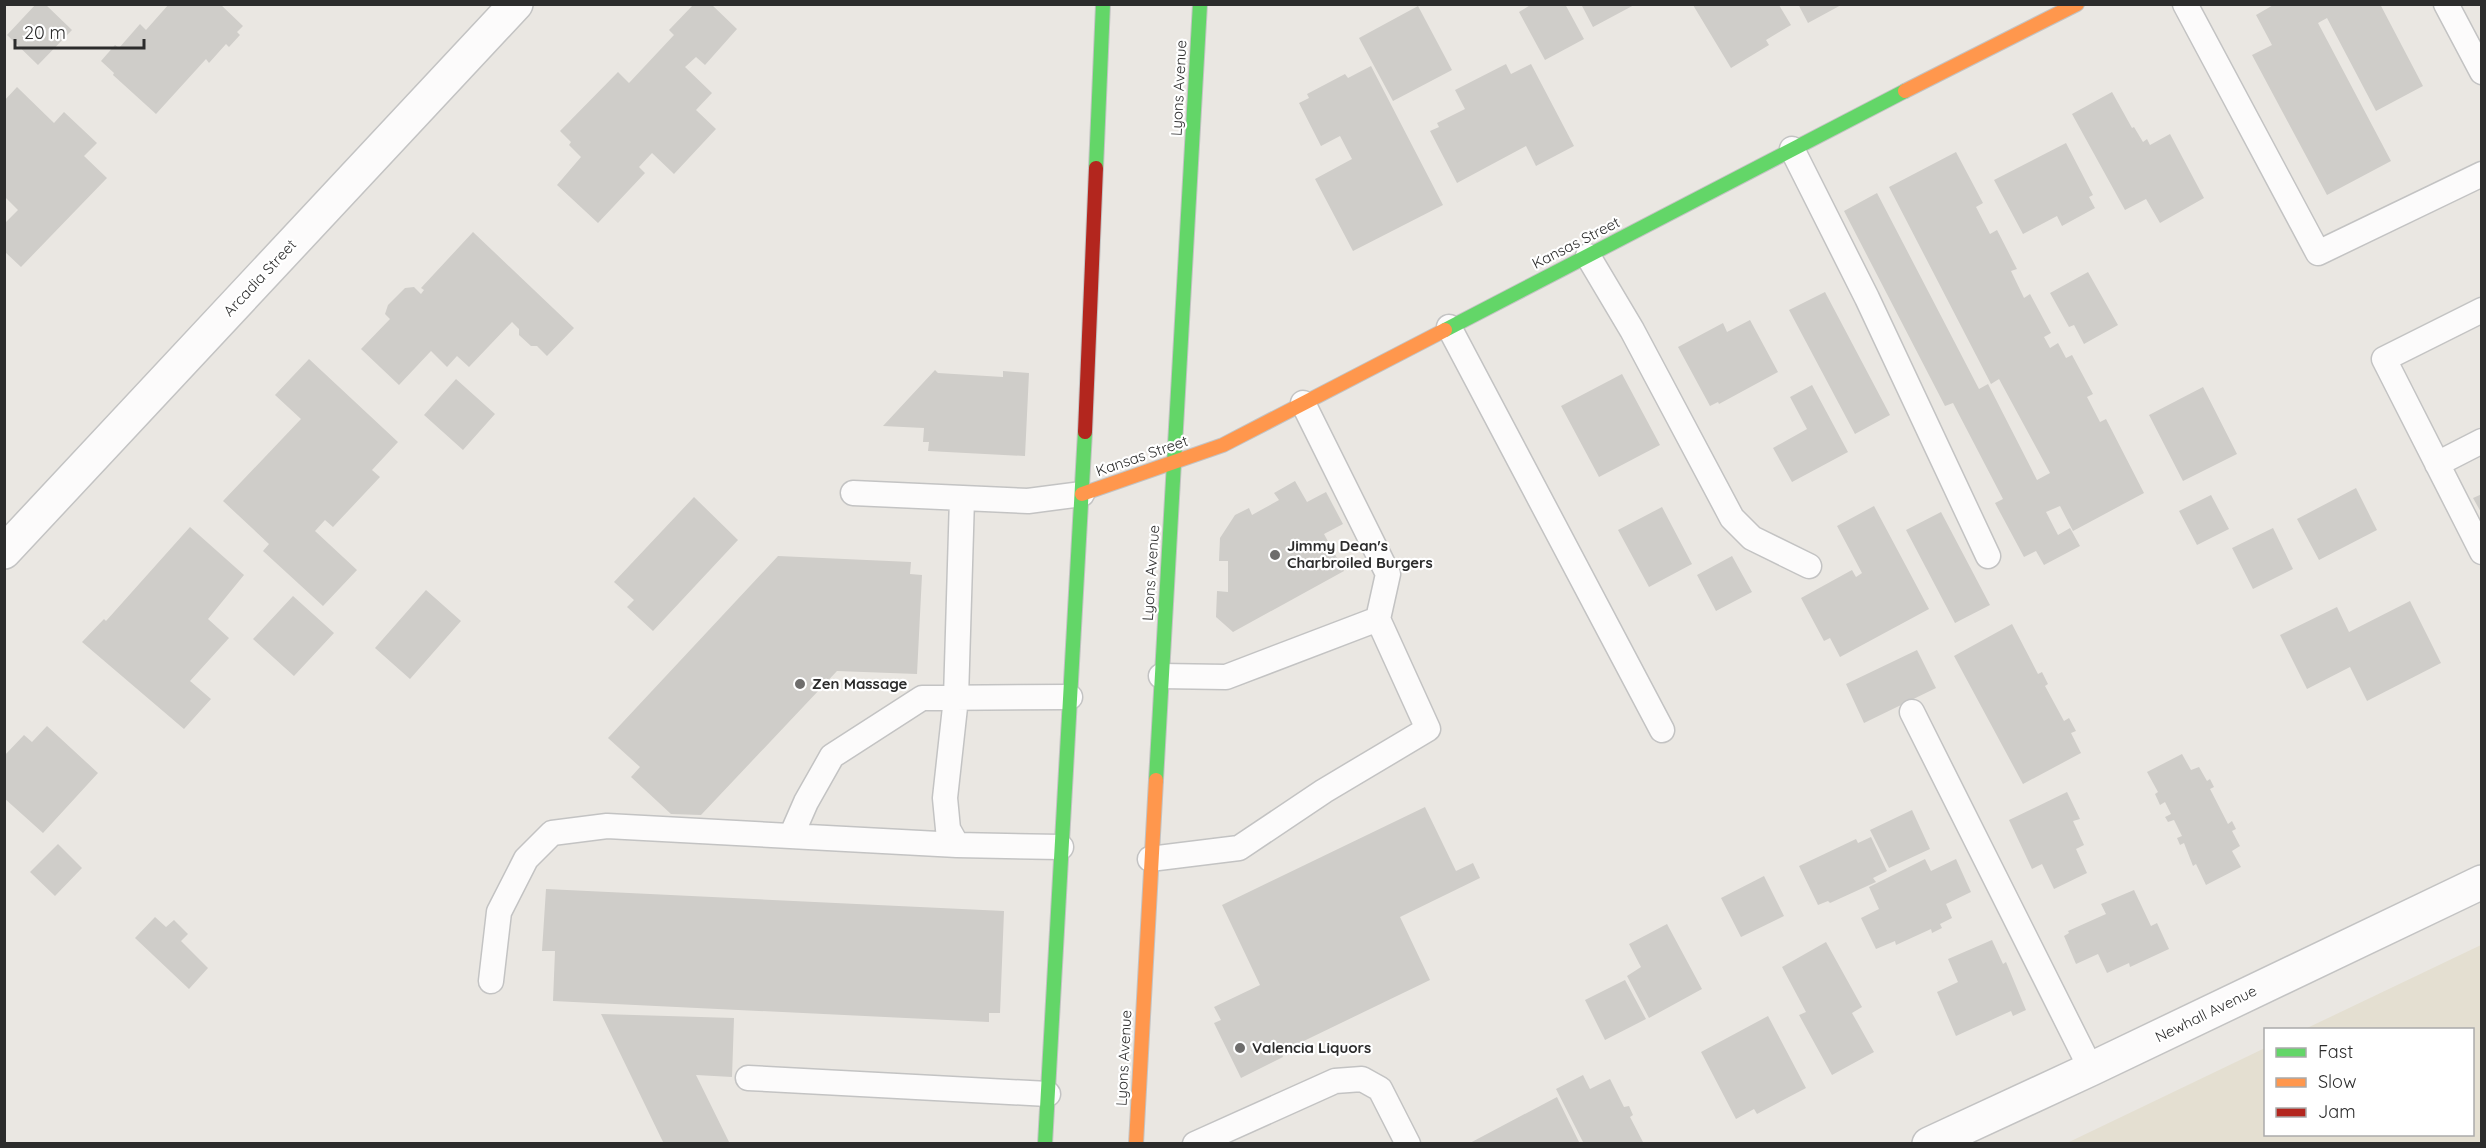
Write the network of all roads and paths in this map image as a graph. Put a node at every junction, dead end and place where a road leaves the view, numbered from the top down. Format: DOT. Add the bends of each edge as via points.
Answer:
graph roads {
  1 [pos="516,4"];
  2 [pos="1103,4"];
  3 [pos="1200,4"];
  4 [pos="2077,4"];
  5 [pos="2186,4"];
  6 [pos="2446,4"];
  7 [pos="2481,72"];
  8 [pos="1792,149"];
  9 [pos="2481,174"];
  10 [pos="1588,256"];
  11 [pos="2481,310"];
  12 [pos="1449,327"];
  13 [pos="1303,403"];
  14 [pos="2481,441"];
  15 [pos="1175,463"];
  16 [pos="2437,464"];
  17 [pos="853,493"];
  18 [pos="1082,494"];
  19 [pos="962,498"];
  20 [pos="4,552"];
  21 [pos="2481,552"];
  22 [pos="1988,556"];
  23 [pos="1809,566"];
  24 [pos="1378,619"];
  25 [pos="1161,676"];
  26 [pos="1070,697"];
  27 [pos="956,698"];
  28 [pos="1912,712"];
  29 [pos="1662,730"];
  30 [pos="792,834"];
  31 [pos="957,845"];
  32 [pos="1061,847"];
  33 [pos="1150,859"];
  34 [pos="2481,882"];
  35 [pos="491,981"];
  36 [pos="2091,1069"];
  37 [pos="748,1078"];
  38 [pos="1048,1094"];
  39 [pos="1045,1143"];
  40 [pos="1136,1143"];
  41 [pos="1195,1143"];
  42 [pos="1408,1143"];
  43 [pos="1929,1143"];
  1 -- 20 [label="street, Arcadia Street"];
  2 -- 18 [label="main road"];
  3 -- 15 [label="main road, Lyons Avenue"];
  4 -- 8 [label="main road, Kansas Street"];
  5 -- 9 [label="lane" via="2318,253"];
  6 -- 7 [label="lane"];
  8 -- 10 [label="main road, Kansas Street"];
  8 -- 22 [label="lane"];
  10 -- 12 [label="main road, Kansas Street"];
  10 -- 23 [label="lane" via="1732,518 1752,538"];
  11 -- 16 [label="lane" via="2384,359"];
  12 -- 13 [label="main road, Kansas Street"];
  12 -- 29 [label="lane"];
  13 -- 15 [label="main road, Kansas Street" via="1223,445"];
  13 -- 24 [label="lane" via="1388,574"];
  14 -- 16 [label="lane"];
  15 -- 18 [label="main road, Kansas Street"];
  15 -- 25 [label="main road, Lyons Avenue"];
  16 -- 21 [label="lane"];
  17 -- 19 [label="lane"];
  18 -- 19 [label="lane" via="1028,501"];
  18 -- 26 [label="main road"];
  19 -- 27 [label="lane"];
  24 -- 25 [label="lane" via="1226,677"];
  24 -- 33 [label="lane" via="1428,729 1239,848"];
  25 -- 33 [label="main road, Lyons Avenue"];
  26 -- 27 [label="lane"];
  26 -- 32 [label="main road"];
  27 -- 30 [label="lane" via="922,698 832,756"];
  27 -- 31 [label="lane" via="945,798 948,829"];
  28 -- 36 [label="lane"];
  30 -- 31 [label="lane"];
  30 -- 35 [label="lane" via="607,826 552,833 526,858 499,912"];
  31 -- 32 [label="lane"];
  32 -- 38 [label="main road"];
  33 -- 40 [label="main road, Lyons Avenue"];
  34 -- 36 [label="street, Newhall Avenue"];
  36 -- 43 [label="street, Newhall Avenue"];
  37 -- 38 [label="lane"];
  38 -- 39 [label="main road"];
  41 -- 42 [label="lane" via="1335,1081 1362,1079 1380,1089"];
}
